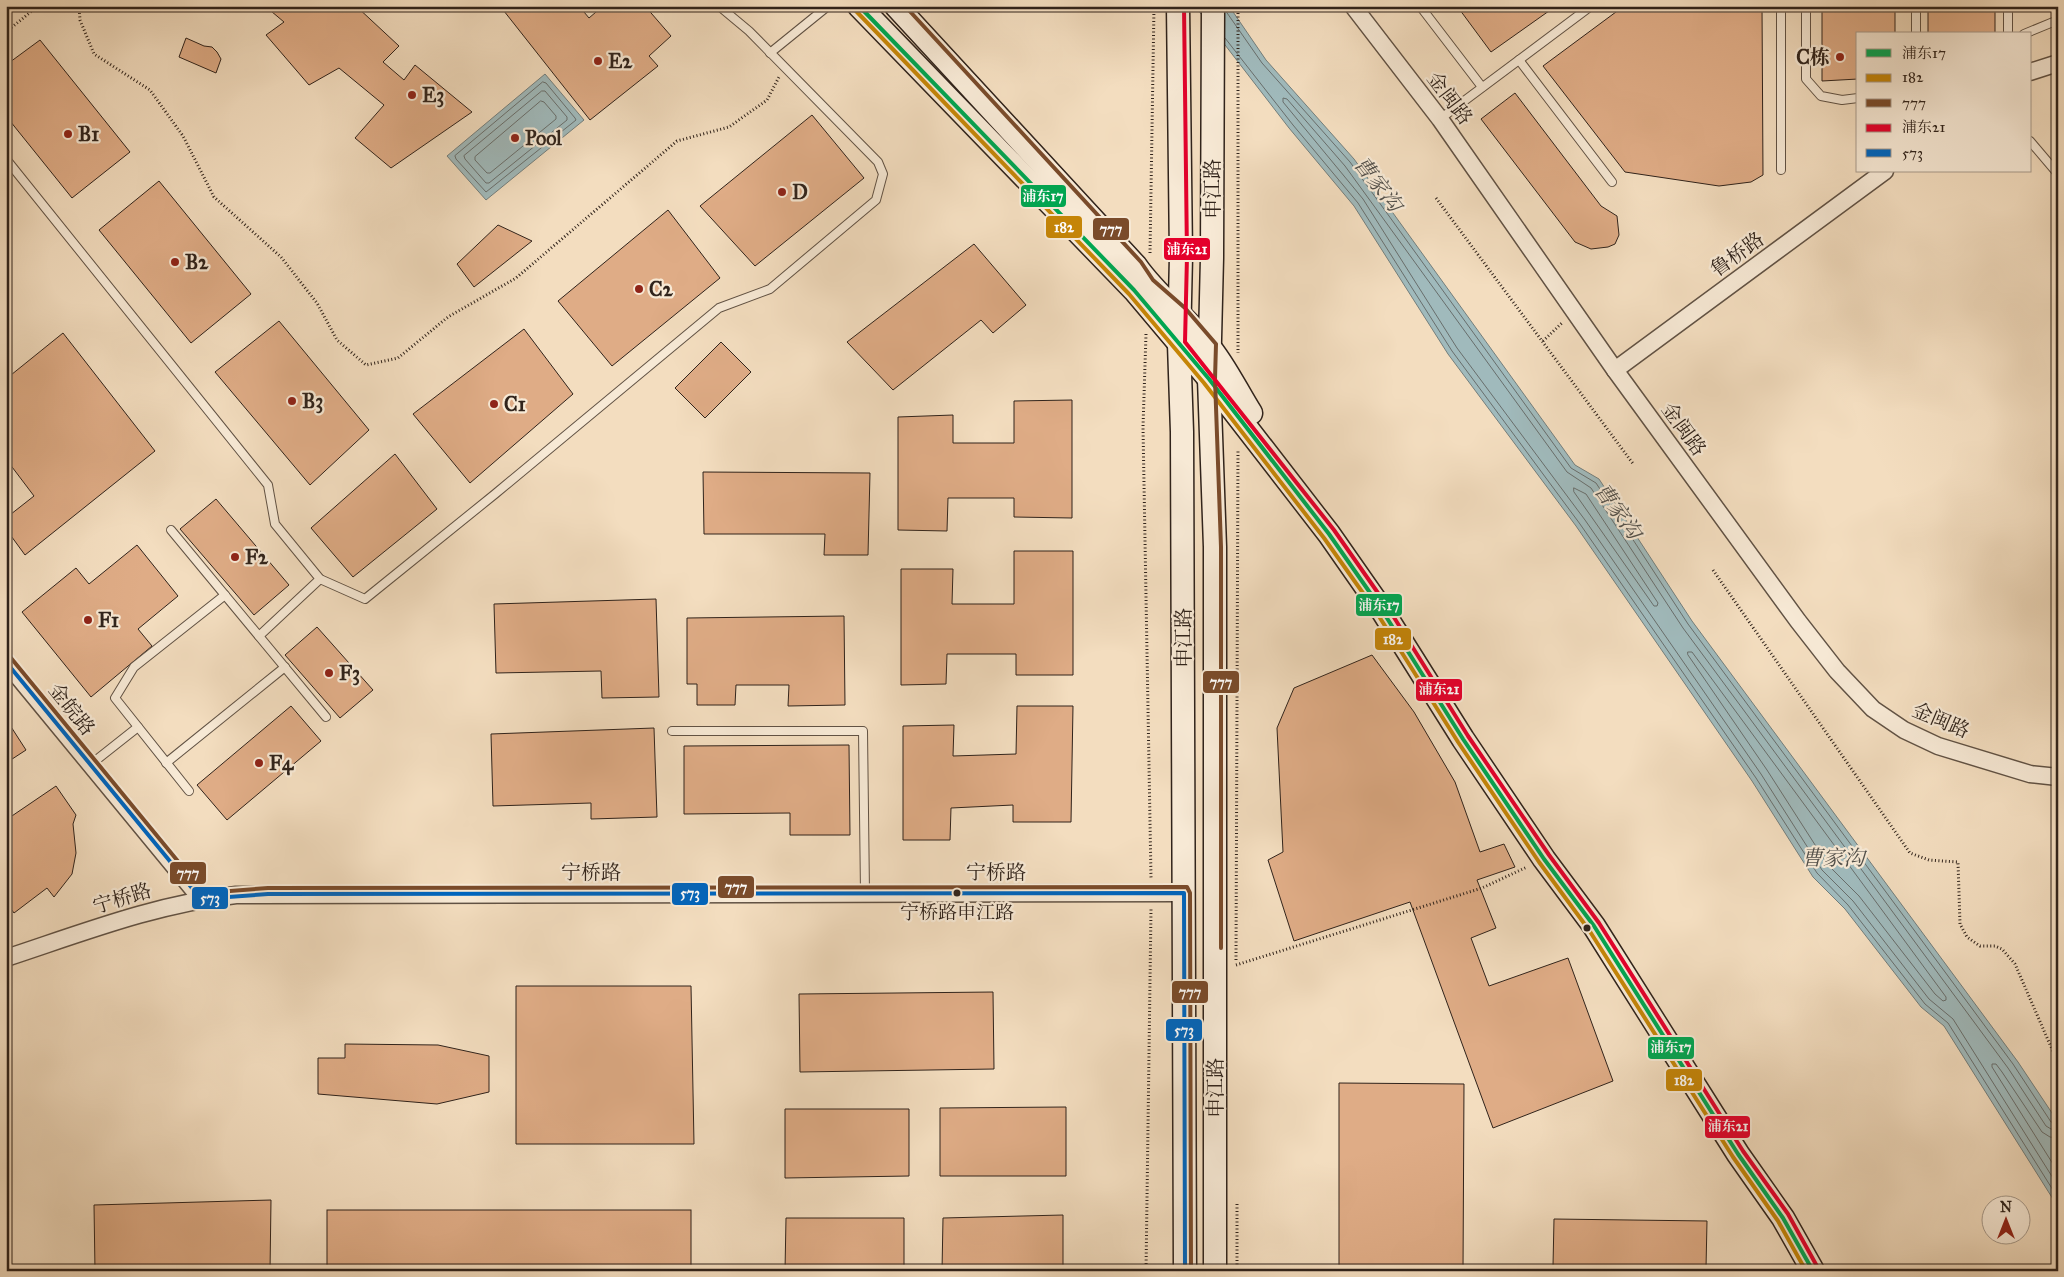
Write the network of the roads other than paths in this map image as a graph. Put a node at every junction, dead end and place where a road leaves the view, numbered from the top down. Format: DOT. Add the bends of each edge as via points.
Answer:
graph roads {
  1 [pos="719,6"];
  2 [pos="828,6"];
  3 [pos="859,6"];
  4 [pos="896,6"];
  5 [pos="1178,6"];
  6 [pos="1213,6"];
  7 [pos="1353,6"];
  8 [pos="1420,6"];
  9 [pos="1781,6"];
  10 [pos="1806,6"];
  11 [pos="1916,6"];
  12 [pos="2008,6"];
  13 [pos="1585,8"];
  14 [pos="2058,20"];
  15 [pos="1916,32"];
  16 [pos="2008,32"];
  17 [pos="2029,32"];
  18 [pos="770,53"];
  19 [pos="1519,60"];
  20 [pos="2058,63"];
  21 [pos="2032,71"];
  22 [pos="1482,87"];
  23 [pos="1856,98"];
  24 [pos="1440,118"];
  25 [pos="2032,143"];
  26 [pos="6,159"];
  27 [pos="1781,170"];
  28 [pos="1884,172"];
  29 [pos="2058,174"];
  30 [pos="1612,182"];
  31 [pos="1180,312"];
  32 [pos="1179,344"];
  33 [pos="1210,346"];
  34 [pos="1615,370"];
  35 [pos="1209,380"];
  36 [pos="171,530"];
  37 [pos="320,579"];
  38 [pos="225,595"];
  39 [pos="259,636"];
  40 [pos="6,662"];
  41 [pos="285,667"];
  42 [pos="326,717"];
  43 [pos="138,727"];
  44 [pos="672,731"];
  45 [pos="166,763"];
  46 [pos="90,765"];
  47 [pos="2058,777"];
  48 [pos="189,791"];
  49 [pos="865,893"];
  50 [pos="1184,893"];
  51 [pos="201,899"];
  52 [pos="6,958"];
  53 [pos="1185,1271"];
  54 [pos="1215,1271"];
  55 [pos="1813,1271"];
  56 [pos="1827,1271"];
  1 -- 18 [label="lane"];
  2 -- 18 [label="lane"];
  3 -- 32 [label="main road" via="1134,290"];
  4 -- 31 [label="main road" via="1136,266 1148,284"];
  5 -- 31 [label="main road, 申江路"];
  6 -- 33 [label="main road, 申江路"];
  7 -- 24 [label="street, 金闽路"];
  8 -- 22 [label="lane"];
  9 -- 27 [label="lane"];
  10 -- 23 [label="lane" via="1806,79 1821,96 1842,100"];
  11 -- 15 [label="lane"];
  12 -- 16 [label="lane"];
  13 -- 19 [label="lane"];
  14 -- 17 [label="lane"];
  18 -- 37 [label="lane" via="878,162 883,174 876,200 770,289 719,308 377,591 365,599"];
  19 -- 22 [label="lane"];
  19 -- 30 [label="lane"];
  20 -- 21 [label="street"];
  22 -- 24 [label="lane"];
  24 -- 34 [label="street, 金闽路"];
  25 -- 29 [label="lane"];
  26 -- 37 [label="lane" via="268,486 275,524"];
  28 -- 34 [label="street, 鲁桥路"];
  31 -- 32 [label="main road, 申江路"];
  31 -- 33 [label="main road"];
  32 -- 35 [label="main road"];
  32 -- 50 [label="main road, 申江路"];
  33 -- 35 [label="main road, 申江路"];
  33 -- 56 [label="main road" via="1264,433 1382,587 1514,791 1625,948 1716,1088"];
  34 -- 47 [label="street, 金闽路" via="1798,621 1873,709 1904,730 1938,746 2030,774"];
  35 -- 54 [label="main road, 申江路" via="1215,547"];
  35 -- 55 [label="main road" via="1329,534 1380,607 1463,739 1544,859 1594,926 1738,1154 1783,1218"];
  36 -- 38 [label="lane"];
  37 -- 39 [label="lane"];
  38 -- 39 [label="lane"];
  38 -- 43 [label="lane" via="134,667 115,698"];
  39 -- 41 [label="lane"];
  40 -- 46 [label="street, 金皖路"];
  41 -- 42 [label="lane"];
  41 -- 45 [label="lane"];
  43 -- 45 [label="lane"];
  43 -- 46 [label="lane"];
  44 -- 49 [label="lane" via="863,731"];
  45 -- 48 [label="lane"];
  46 -- 51 [label="street, 金皖路"];
  49 -- 50 [label="street, 宁桥路"];
  49 -- 51 [label="street, 宁桥路" via="268,894"];
  50 -- 53 [label="main road, 申江路"];
  51 -- 52 [label="street, 宁桥路" via="140,914"];
}
